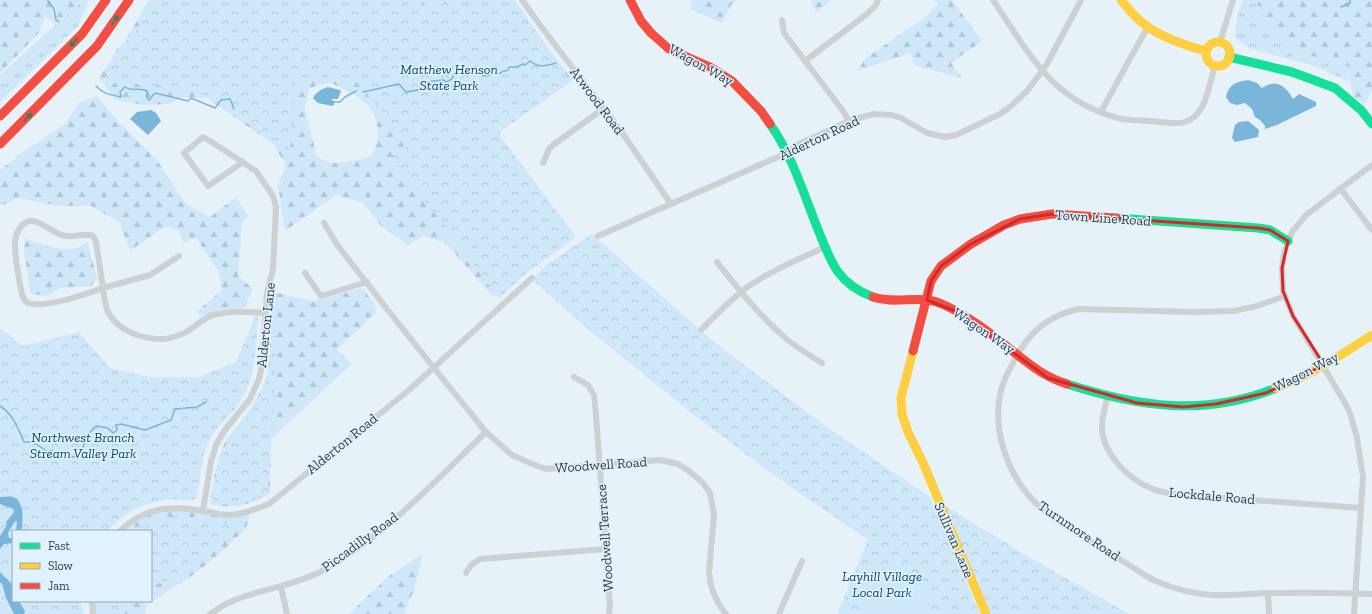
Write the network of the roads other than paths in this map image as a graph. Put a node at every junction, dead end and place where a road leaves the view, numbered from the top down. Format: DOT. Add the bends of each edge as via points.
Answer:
graph roads {
  1 [pos="106,0"];
  2 [pos="129,0"];
  3 [pos="522,0"];
  4 [pos="630,0"];
  5 [pos="878,0"];
  6 [pos="993,0"];
  7 [pos="1082,0"];
  8 [pos="1121,0"];
  9 [pos="1233,0"];
  10 [pos="782,20"];
  11 [pos="1148,27"];
  12 [pos="1220,42"];
  13 [pos="1206,51"];
  14 [pos="1229,57"];
  15 [pos="805,61"];
  16 [pos="1215,65"];
  17 [pos="1042,71"];
  18 [pos="603,109"];
  19 [pos="1101,112"];
  20 [pos="0,116"];
  21 [pos="849,121"];
  22 [pos="1372,124"];
  23 [pos="0,144"];
  24 [pos="787,151"];
  25 [pos="243,162"];
  26 [pos="543,164"];
  27 [pos="1372,164"];
  28 [pos="1340,188"];
  29 [pos="671,204"];
  30 [pos="324,224"];
  31 [pos="1372,230"];
  32 [pos="598,236"];
  33 [pos="1288,241"];
  34 [pos="825,247"];
  35 [pos="179,256"];
  36 [pos="717,262"];
  37 [pos="305,273"];
  38 [pos="532,278"];
  39 [pos="367,282"];
  40 [pos="104,288"];
  41 [pos="742,292"];
  42 [pos="1285,296"];
  43 [pos="927,300"];
  44 [pos="265,314"];
  45 [pos="702,330"];
  46 [pos="1372,335"];
  47 [pos="1017,354"];
  48 [pos="822,363"];
  49 [pos="1324,365"];
  50 [pos="434,368"];
  51 [pos="574,377"];
  52 [pos="1107,397"];
  53 [pos="486,432"];
  54 [pos="600,465"];
  55 [pos="924,465"];
  56 [pos="1361,508"];
  57 [pos="203,510"];
  58 [pos="121,530"];
  59 [pos="606,549"];
  60 [pos="802,561"];
  61 [pos="466,573"];
  62 [pos="281,587"];
  63 [pos="1268,593"];
  64 [pos="1355,594"];
  65 [pos="1372,594"];
  66 [pos="92,602"];
  67 [pos="93,614"];
  68 [pos="210,614"];
  69 [pos="287,614"];
  70 [pos="609,614"];
  71 [pos="726,614"];
  72 [pos="780,614"];
  73 [pos="986,614"];
  74 [pos="1269,614"];
  75 [pos="1354,614"];
  1 -- 20 [label="main road, one-way" via="82,34"];
  23 -- 2 [label="main road, one-way" via="97,46"];
  3 -- 18 [label="street, Atwood Road"];
  4 -- 24 [label="main road, Wagon Way" via="641,21 669,49 710,67 732,81 747,95 761,111"];
  5 -- 15 [label="street" via="867,14"];
  6 -- 17 [label="street"];
  7 -- 17 [label="street, Alderton Road"];
  8 -- 11 [label="main road"];
  9 -- 12 [label="street"];
  10 -- 15 [label="street" via="784,33"];
  11 -- 13 [label="main road" via="1185,46"];
  11 -- 19 [label="street"];
  12 -- 13 [label="main road" via="1212,44"];
  12 -- 14 [label="main road" via="1228,48"];
  13 -- 16 [label="main road" via="1206,57"];
  14 -- 16 [label="main road" via="1224,64"];
  14 -- 22 [label="main road" via="1292,72 1335,88 1361,110"];
  15 -- 21 [label="street"];
  16 -- 19 [label="street" via="1204,105 1195,116 1185,122 1119,119"];
  17 -- 19 [label="street" via="1071,97 1086,107"];
  17 -- 21 [label="street, Alderton Road" via="1027,91 1000,114 945,138 927,133 892,115 873,114"];
  18 -- 26 [label="street" via="553,145"];
  18 -- 29 [label="street, Atwood Road"];
  21 -- 24 [label="street, Alderton Road"];
  24 -- 29 [label="street, Alderton Road"];
  24 -- 34 [label="main road, Wagon Way"];
  25 -- 25 [label="street, Alderton Lane" via="203,137 184,153 208,186"];
  25 -- 44 [label="street, Alderton Lane" via="256,171 273,196 276,206 273,269"];
  27 -- 28 [label="street"];
  28 -- 31 [label="street"];
  28 -- 33 [label="street" via="1306,215"];
  29 -- 32 [label="street, Alderton Road"];
  30 -- 39 [label="street, Woodwell Road"];
  33 -- 42 [label="street" via="1282,268"];
  33 -- 43 [label="main road, Town Line Road" via="1270,230 1258,228 1052,214 1032,217 1004,225 971,244 941,266 931,281"];
  34 -- 41 [label="street" via="776,270"];
  34 -- 43 [label="main road, Wagon Way" via="840,274 866,295 887,301"];
  35 -- 40 [label="street" via="150,275"];
  36 -- 41 [label="street"];
  37 -- 39 [label="street" via="321,296"];
  38 -- 50 [label="street, Alderton Road"];
  39 -- 50 [label="street, Woodwell Road"];
  40 -- 40 [label="street" via="64,301 42,304 27,302 21,288 15,242 22,224 31,221 70,238 88,234 93,236"];
  40 -- 44 [label="street" via="108,312 113,319 125,330 148,338 162,340 184,333 211,316 226,312"];
  41 -- 45 [label="street"];
  41 -- 48 [label="street" via="782,335"];
  42 -- 47 [label="street, Turnmore Road" via="1257,306 1234,310 1194,312 1078,308 1062,312 1049,320 1031,335"];
  42 -- 49 [label="street" via="1293,316"];
  43 -- 47 [label="main road, Wagon Way" via="958,312"];
  43 -- 55 [label="main road, Town Line Road" via="901,398 902,414 908,432"];
  44 -- 57 [label="street, Alderton Lane" via="259,379 250,399 216,445"];
  46 -- 49 [label="main road, Wagon Way"];
  47 -- 52 [label="main road, Wagon Way" via="1048,378"];
  47 -- 63 [label="street, Turnmore Road" via="1004,381 999,399 1000,435 1013,472 1041,508 1153,580 1188,592 1214,595"];
  49 -- 52 [label="main road, Wagon Way" via="1266,393 1216,404 1155,406"];
  49 -- 56 [label="street" via="1347,407 1357,438 1363,477"];
  50 -- 53 [label="street, Woodwell Road"];
  50 -- 57 [label="street, Alderton Road" via="269,504 230,515"];
  51 -- 54 [label="street, Woodwell Terrace" via="588,385 594,396"];
  52 -- 56 [label="street, Lockdale Road" via="1102,425 1110,452 1121,468 1153,489 1172,494"];
  53 -- 54 [label="street, Woodwell Road" via="512,455 546,469"];
  53 -- 62 [label="street, Piccadilly Road" via="419,497 359,547 318,573"];
  54 -- 59 [label="street, Woodwell Terrace"];
  54 -- 71 [label="street, Woodwell Road" via="660,460 678,464 703,483 710,493 714,514 710,581"];
  55 -- 73 [label="main road, Sullivan Lane"];
  56 -- 64 [label="street"];
  57 -- 58 [label="street, Alderton Road" via="156,510 133,520"];
  59 -- 61 [label="street" via="480,559 471,565"];
  59 -- 70 [label="street, Woodwell Terrace"];
  60 -- 72 [label="street"];
  62 -- 68 [label="street, Piccadilly Road" via="245,596 227,603"];
  62 -- 69 [label="street"];
  63 -- 64 [label="street, Turnmore Road"];
  63 -- 74 [label="street"];
  64 -- 65 [label="street, Turnmore Road"];
  64 -- 75 [label="street"];
  66 -- 67 [label="street"];
}
